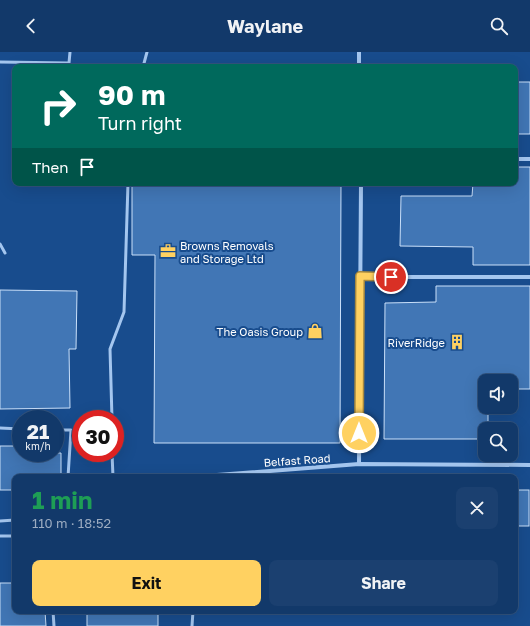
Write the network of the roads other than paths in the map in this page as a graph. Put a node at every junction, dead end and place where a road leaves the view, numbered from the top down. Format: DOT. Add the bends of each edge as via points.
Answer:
graph roads {
  1 [pos="70,52"];
  2 [pos="147,52"];
  3 [pos="359,52"];
  4 [pos="0,62"];
  5 [pos="144,64"];
  6 [pos="359,64"];
  7 [pos="518,159"];
  8 [pos="530,159"];
  9 [pos="128,186"];
  10 [pos="361,186"];
  11 [pos="0,244"];
  12 [pos="5,253"];
  13 [pos="360,276"];
  14 [pos="530,277"];
  15 [pos="112,410"];
  16 [pos="0,428"];
  17 [pos="12,429"];
  18 [pos="64,430"];
  19 [pos="112,462"];
  20 [pos="359,464"];
  21 [pos="530,465"];
  22 [pos="68,474"];
  23 [pos="113,474"];
  24 [pos="241,474"];
  25 [pos="12,520"];
  26 [pos="0,521"];
  27 [pos="0,536"];
  28 [pos="12,536"];
  29 [pos="53,614"];
  30 [pos="193,614"];
  31 [pos="54,626"];
  32 [pos="192,626"];
  1 -- 4 [label="lane" via="69,63"];
  2 -- 5 [label="lane"];
  3 -- 6 [label="street"];
  7 -- 8 [label="street"];
  9 -- 15 [label="lane" via="124,312 110,349"];
  10 -- 13 [label="street"];
  11 -- 12 [label="lane"];
  13 -- 14 [label="street"];
  13 -- 20 [label="street"];
  16 -- 17 [label="lane"];
  18 -- 22 [label="lane" via="71,430"];
  19 -- 23 [label="lane"];
  20 -- 21 [label="street, Belfast Road"];
  20 -- 24 [label="street, Belfast Road"];
  25 -- 26 [label="lane"];
  27 -- 28 [label="lane"];
  29 -- 31 [label="lane"];
  30 -- 32 [label="lane"];
}
